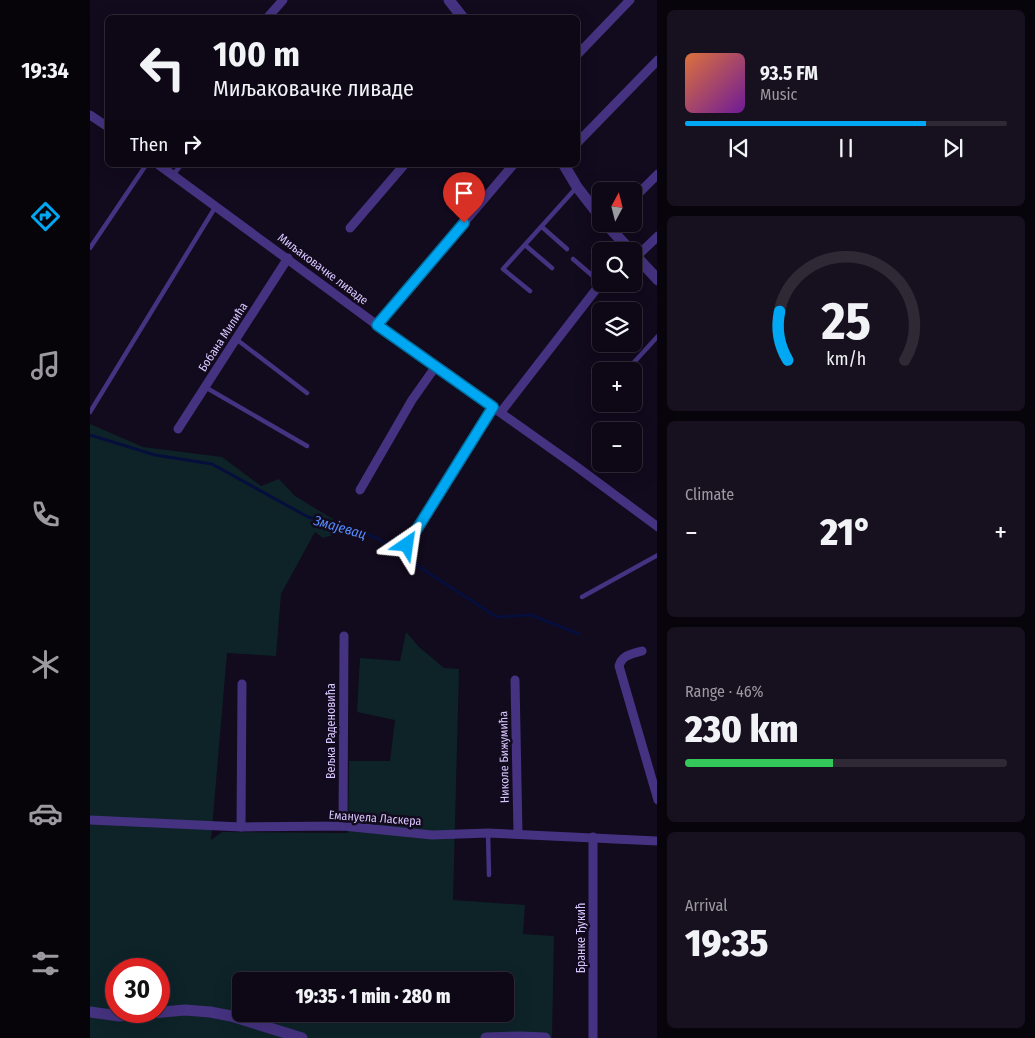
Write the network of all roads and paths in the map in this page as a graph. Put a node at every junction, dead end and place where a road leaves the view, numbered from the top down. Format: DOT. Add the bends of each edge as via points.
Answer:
graph roads {
  1 [pos="283,0"];
  2 [pos="449,0"];
  3 [pos="630,0"];
  4 [pos="270,15"];
  5 [pos="461,15"];
  6 [pos="580,52"];
  7 [pos="657,61"];
  8 [pos="90,115"];
  9 [pos="105,125"];
  10 [pos="580,140"];
  11 [pos="145,167"];
  12 [pos="163,167"];
  13 [pos="179,167"];
  14 [pos="402,167"];
  15 [pos="511,167"];
  16 [pos="565,167"];
  17 [pos="173,175"];
  18 [pos="657,175"];
  19 [pos="577,187"];
  20 [pos="642,190"];
  21 [pos="216,206"];
  22 [pos="592,206"];
  23 [pos="542,227"];
  24 [pos="350,228"];
  25 [pos="614,232"];
  26 [pos="657,237"];
  27 [pos="622,242"];
  28 [pos="525,245"];
  29 [pos="642,246"];
  30 [pos="90,248"];
  31 [pos="567,249"];
  32 [pos="288,258"];
  33 [pos="574,260"];
  34 [pos="642,264"];
  35 [pos="552,268"];
  36 [pos="592,275"];
  37 [pos="657,279"];
  38 [pos="530,291"];
  39 [pos="594,292"];
  40 [pos="377,325"];
  41 [pos="657,337"];
  42 [pos="236,339"];
  43 [pos="634,362"];
  44 [pos="436,366"];
  45 [pos="205,387"];
  46 [pos="306,393"];
  47 [pos="497,409"];
  48 [pos="90,412"];
  49 [pos="178,429"];
  50 [pos="307,446"];
  51 [pos="360,490"];
  52 [pos="657,526"];
  53 [pos="407,545"];
  54 [pos="657,556"];
  55 [pos="582,597"];
  56 [pos="344,636"];
  57 [pos="642,651"];
  58 [pos="515,680"];
  59 [pos="242,684"];
  60 [pos="657,797"];
  61 [pos="90,820"];
  62 [pos="343,826"];
  63 [pos="241,827"];
  64 [pos="488,833"];
  65 [pos="518,834"];
  66 [pos="593,837"];
  67 [pos="657,841"];
  68 [pos="489,875"];
  69 [pos="90,1012"];
  70 [pos="302,1038"];
  71 [pos="486,1038"];
  72 [pos="545,1038"];
  73 [pos="593,1038"];
  1 -- 4 [label="street"];
  2 -- 5 [label="street"];
  3 -- 6 [label="street"];
  7 -- 10 [label="street"];
  8 -- 9 [label="street"];
  11 -- 30 [label="lane"];
  12 -- 17 [label="street, Миљаковачке ливаде"];
  13 -- 17 [label="lane"];
  14 -- 24 [label="street"];
  15 -- 40 [label="street"];
  16 -- 19 [label="street"];
  17 -- 21 [label="street, Миљаковачке ливаде"];
  18 -- 20 [label="street"];
  19 -- 22 [label="street"];
  19 -- 23 [label="lane"];
  21 -- 32 [label="street, Миљаковачке ливаде"];
  21 -- 48 [label="lane"];
  23 -- 28 [label="lane"];
  23 -- 31 [label="lane"];
  25 -- 27 [label="street"];
  26 -- 29 [label="street"];
  28 -- 35 [label="lane"];
  28 -- 38 [label="lane" via="504,269"];
  32 -- 40 [label="street, Миљаковачке ливаде"];
  32 -- 42 [label="street, Бобана Милића"];
  33 -- 36 [label="lane"];
  34 -- 37 [label="street"];
  39 -- 47 [label="street"];
  40 -- 44 [label="street, Миљаковачке ливаде"];
  41 -- 43 [label="lane"];
  42 -- 45 [label="street, Бобана Милића"];
  42 -- 46 [label="lane"];
  44 -- 47 [label="street, Миљаковачке ливаде"];
  44 -- 51 [label="street" via="412,400"];
  45 -- 49 [label="street, Бобана Милића"];
  45 -- 50 [label="lane"];
  47 -- 52 [label="street, Миљаковачке ливаде"];
  47 -- 53 [label="street"];
  54 -- 55 [label="lane"];
  56 -- 62 [label="street, Вељка Раденовића"];
  57 -- 60 [label="street" via="626,656 619,666"];
  58 -- 65 [label="street, Николе Бижумића"];
  59 -- 63 [label="street"];
  61 -- 63 [label="street, Емануела Ласкера"];
  62 -- 63 [label="street, Емануела Ласкера"];
  62 -- 64 [label="street, Емануела Ласкера" via="432,834"];
  64 -- 65 [label="street, Емануела Ласкера"];
  64 -- 68 [label="lane"];
  65 -- 66 [label="street, Емануела Ласкера"];
  66 -- 67 [label="street, Емануела Ласкера"];
  66 -- 73 [label="street, Бранке Ђукић"];
  69 -- 70 [label="street" via="119,1016 185,1010 210,1012"];
  71 -- 72 [label="street"];
}
